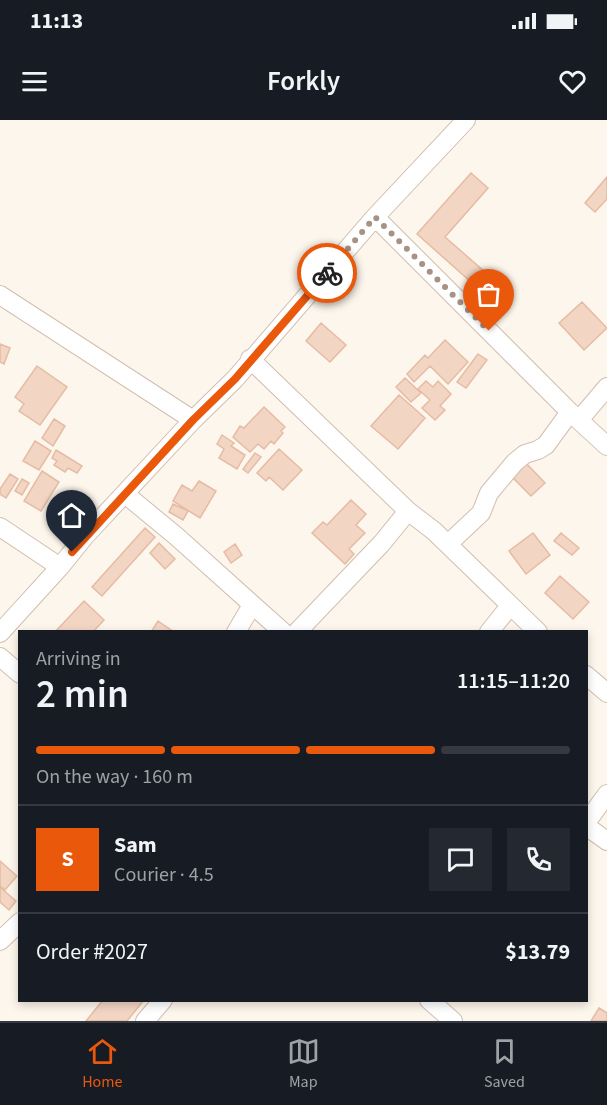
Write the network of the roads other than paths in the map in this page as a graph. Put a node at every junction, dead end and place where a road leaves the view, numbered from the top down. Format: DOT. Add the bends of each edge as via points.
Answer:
graph roads {
  1 [pos="466,120"];
  2 [pos="375,217"];
  3 [pos="0,295"];
  4 [pos="250,359"];
  5 [pos="607,387"];
  6 [pos="575,416"];
  7 [pos="193,420"];
  8 [pos="607,446"];
  9 [pos="125,494"];
  10 [pos="408,511"];
  11 [pos="0,527"];
  12 [pos="448,544"];
  13 [pos="60,567"];
  14 [pos="252,605"];
  15 [pos="510,606"];
  16 [pos="237,630"];
  17 [pos="281,630"];
  18 [pos="299,630"];
  19 [pos="491,630"];
  20 [pos="536,630"];
  21 [pos="0,633"];
  22 [pos="0,657"];
  23 [pos="18,672"];
  24 [pos="588,677"];
  25 [pos="607,693"];
  26 [pos="607,794"];
  27 [pos="588,821"];
  28 [pos="588,826"];
  29 [pos="607,841"];
  30 [pos="18,924"];
  31 [pos="0,941"];
  32 [pos="162,1002"];
  33 [pos="145,1021"];
  1 -- 2 [label="street"];
  2 -- 4 [label="street"];
  2 -- 6 [label="street"];
  3 -- 7 [label="street"];
  4 -- 7 [label="street"];
  4 -- 10 [label="street"];
  5 -- 6 [label="street"];
  6 -- 8 [label="street"];
  6 -- 12 [label="street" via="546,445 515,462 489,493 481,513"];
  7 -- 9 [label="street"];
  9 -- 13 [label="street"];
  9 -- 14 [label="street"];
  10 -- 12 [label="street"];
  10 -- 18 [label="street"];
  11 -- 13 [label="street"];
  12 -- 15 [label="street"];
  13 -- 21 [label="street"];
  14 -- 16 [label="street"];
  14 -- 17 [label="street"];
  15 -- 19 [label="street"];
  15 -- 20 [label="street"];
  22 -- 23 [label="street"];
  24 -- 25 [label="street"];
  26 -- 27 [label="street"];
  28 -- 29 [label="street"];
  30 -- 31 [label="street"];
  32 -- 33 [label="street"];
}
